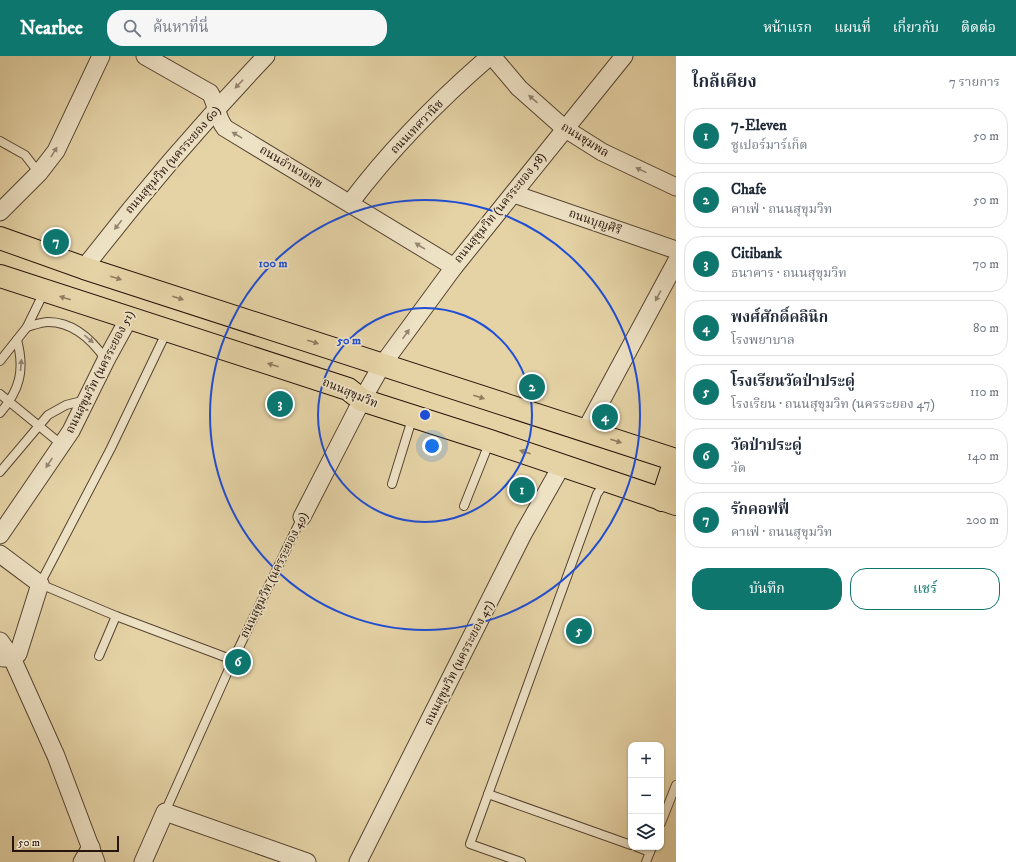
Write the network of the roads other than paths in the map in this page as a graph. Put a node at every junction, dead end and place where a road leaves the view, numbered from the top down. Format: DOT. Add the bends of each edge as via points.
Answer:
graph roads {
  1 [pos="101,56"];
  2 [pos="145,56"];
  3 [pos="266,56"];
  4 [pos="491,56"];
  5 [pos="624,56"];
  6 [pos="216,109"];
  7 [pos="564,128"];
  8 [pos="0,141"];
  9 [pos="39,173"];
  10 [pos="676,187"];
  11 [pos="514,194"];
  12 [pos="350,203"];
  13 [pos="0,212"];
  14 [pos="0,238"];
  15 [pos="676,250"];
  16 [pos="676,262"];
  17 [pos="454,266"];
  18 [pos="84,268"];
  19 [pos="0,276"];
  20 [pos="141,286"];
  21 [pos="44,291"];
  22 [pos="129,318"];
  23 [pos="27,327"];
  24 [pos="167,331"];
  25 [pos="17,340"];
  26 [pos="106,360"];
  27 [pos="0,361"];
  28 [pos="382,365"];
  29 [pos="0,394"];
  30 [pos="87,400"];
  31 [pos="362,400"];
  32 [pos="0,413"];
  33 [pos="413,416"];
  34 [pos="585,431"];
  35 [pos="490,441"];
  36 [pos="61,444"];
  37 [pos="675,460"];
  38 [pos="562,465"];
  39 [pos="0,472"];
  40 [pos="607,480"];
  41 [pos="392,484"];
  42 [pos="669,502"];
  43 [pos="464,506"];
  44 [pos="302,517"];
  45 [pos="0,536"];
  46 [pos="0,554"];
  47 [pos="40,584"];
  48 [pos="116,616"];
  49 [pos="0,641"];
  50 [pos="99,656"];
  51 [pos="6,657"];
  52 [pos="233,660"];
  53 [pos="676,784"];
  54 [pos="488,794"];
  55 [pos="165,812"];
  56 [pos="664,815"];
  57 [pos="628,844"];
  58 [pos="651,850"];
  59 [pos="94,854"];
  60 [pos="82,862"];
  61 [pos="142,862"];
  62 [pos="307,862"];
  63 [pos="358,862"];
  64 [pos="521,862"];
  65 [pos="646,862"];
  9 -- 1 [label="street, one-way" via="56,151"];
  2 -- 6 [label="street, ถนนอำนวยสุข" via="210,93 215,100"];
  3 -- 6 [label="street, ถนนสุขุมวิท (นครระยอง 60), one-way"];
  7 -- 4 [label="street, ถนนชุมพล, one-way" via="519,88"];
  4 -- 12 [label="street, ถนนเทศวานิช" via="462,80 378,168"];
  5 -- 7 [label="street, ถนนสุขุมวิท (นครระยอง 58)"];
  12 -- 6 [label="street, ถนนอำนวยสุข, one-way" via="225,128"];
  6 -- 18 [label="street, ถนนสุขุมวิท (นครระยอง 60), one-way" via="119,222"];
  10 -- 7 [label="street, ถนนชุมพล, one-way" via="602,152"];
  7 -- 11 [label="street, ถนนสุขุมวิท (นครระยอง 58)"];
  8 -- 9 [label="lane" via="25,155"];
  9 -- 13 [label="street"];
  11 -- 15 [label="street, ถนนบุญศิริ"];
  11 -- 17 [label="street, ถนนสุขุมวิท (นครระยอง 58)"];
  17 -- 12 [label="street, ถนนอำนวยสุข, one-way"];
  14 -- 18 [label="main road"];
  16 -- 34 [label="street, one-way"];
  28 -- 17 [label="street, ถนนสุขุมวิท (นครระยอง 58), one-way"];
  18 -- 20 [label="main road, one-way"];
  19 -- 21 [label="main road, ถนนสุขุมวิท"];
  20 -- 22 [label="main road, ถนนสุขุมวิท (นครระยอง 51)"];
  20 -- 28 [label="main road, one-way"];
  22 -- 21 [label="main road, ถนนสุขุมวิท, one-way"];
  21 -- 23 [label="lane"];
  22 -- 24 [label="main road, ถนนสุขุมวิท"];
  22 -- 26 [label="street, ถนนสุขุมวิท (นครระยอง 51)"];
  23 -- 25 [label="lane"];
  23 -- 26 [label="lane, one-way" via="48,322 66,326 95,344"];
  31 -- 24 [label="main road, ถนนสุขุมวิท, one-way" via="348,389"];
  24 -- 47 [label="lane" via="111,448"];
  25 -- 27 [label="lane"];
  32 -- 25 [label="lane, one-way" via="16,390 21,357"];
  26 -- 30 [label="street, ถนนสุขุมวิท (นครระยอง 51)"];
  28 -- 31 [label="street, ถนนสุขุมวิท (นครระยอง 58)"];
  28 -- 34 [label="main road, one-way"];
  29 -- 36 [label="lane"];
  30 -- 36 [label="street, ถนนสุขุมวิท (นครระยอง 51)"];
  30 -- 39 [label="lane" via="66,405 48,415"];
  31 -- 33 [label="main road, ถนนสุขุมวิท"];
  31 -- 44 [label="street, ถนนสุขุมวิท (นครระยอง 49)"];
  33 -- 35 [label="main road, ถนนสุขุมวิท"];
  33 -- 41 [label="lane"];
  34 -- 37 [label="main road, one-way"];
  38 -- 35 [label="main road, ถนนสุขุมวิท, one-way"];
  35 -- 43 [label="lane"];
  36 -- 45 [label="street, ถนนสุขุมวิท (นครระยอง 51), one-way"];
  37 -- 42 [label="main road"];
  38 -- 40 [label="main road, ถนนสุขุมวิท"];
  38 -- 63 [label="street, ถนนสุขุมวิท (นครระยอง 47)" via="523,534"];
  40 -- 42 [label="main road, ถนนสุขุมวิท"];
  40 -- 54 [label="lane" via="597,494"];
  44 -- 52 [label="lane, ถนนสุขุมวิท (นครระยอง 49)"];
  46 -- 47 [label="street"];
  47 -- 48 [label="lane"];
  47 -- 51 [label="street" via="18,654"];
  48 -- 50 [label="lane"];
  48 -- 52 [label="lane"];
  49 -- 51 [label="street"];
  51 -- 59 [label="street" via="56,756"];
  52 -- 55 [label="lane, ถนนสุขุมวิท (นครระยอง 49)"];
  53 -- 56 [label="lane"];
  54 -- 57 [label="lane"];
  54 -- 64 [label="lane" via="470,844"];
  55 -- 61 [label="street, ถนนสุขุมวิท (นครระยอง 49)"];
  55 -- 62 [label="street"];
  58 -- 65 [label="lane"];
  59 -- 60 [label="street"];
}
